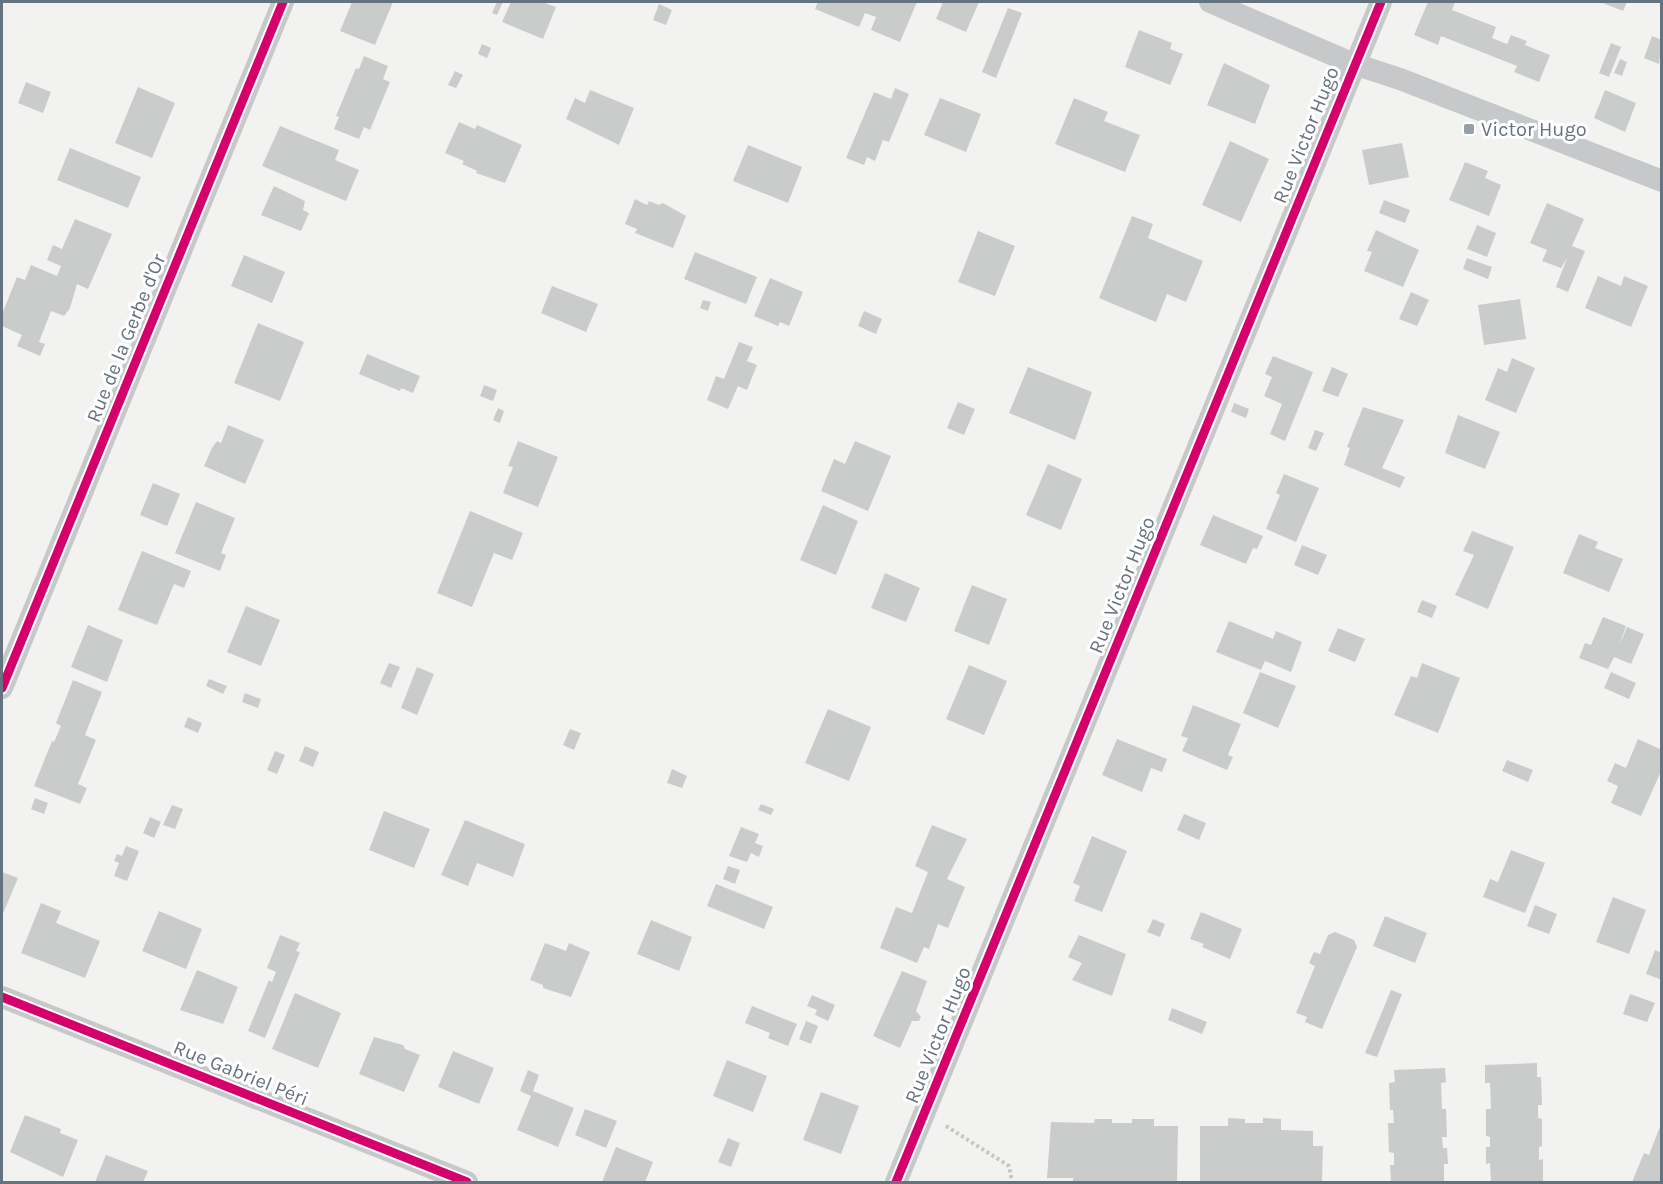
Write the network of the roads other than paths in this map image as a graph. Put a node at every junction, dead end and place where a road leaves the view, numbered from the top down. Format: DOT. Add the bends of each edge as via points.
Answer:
graph roads {
  1 [pos="283,2"];
  2 [pos="1210,2"];
  3 [pos="1381,2"];
  4 [pos="1354,64"];
  5 [pos="1662,181"];
  6 [pos="2,688"];
  7 [pos="2,997"];
  8 [pos="467,1182"];
  9 [pos="896,1182"];
  1 -- 6 [label="street, Rue de la Gerbe d'Or"];
  2 -- 4 [label="street"];
  3 -- 4 [label="street, Rue Victor Hugo"];
  4 -- 5 [label="street"];
  4 -- 9 [label="street, Rue Victor Hugo"];
  7 -- 8 [label="street, Rue Gabriel Péri"];
}
